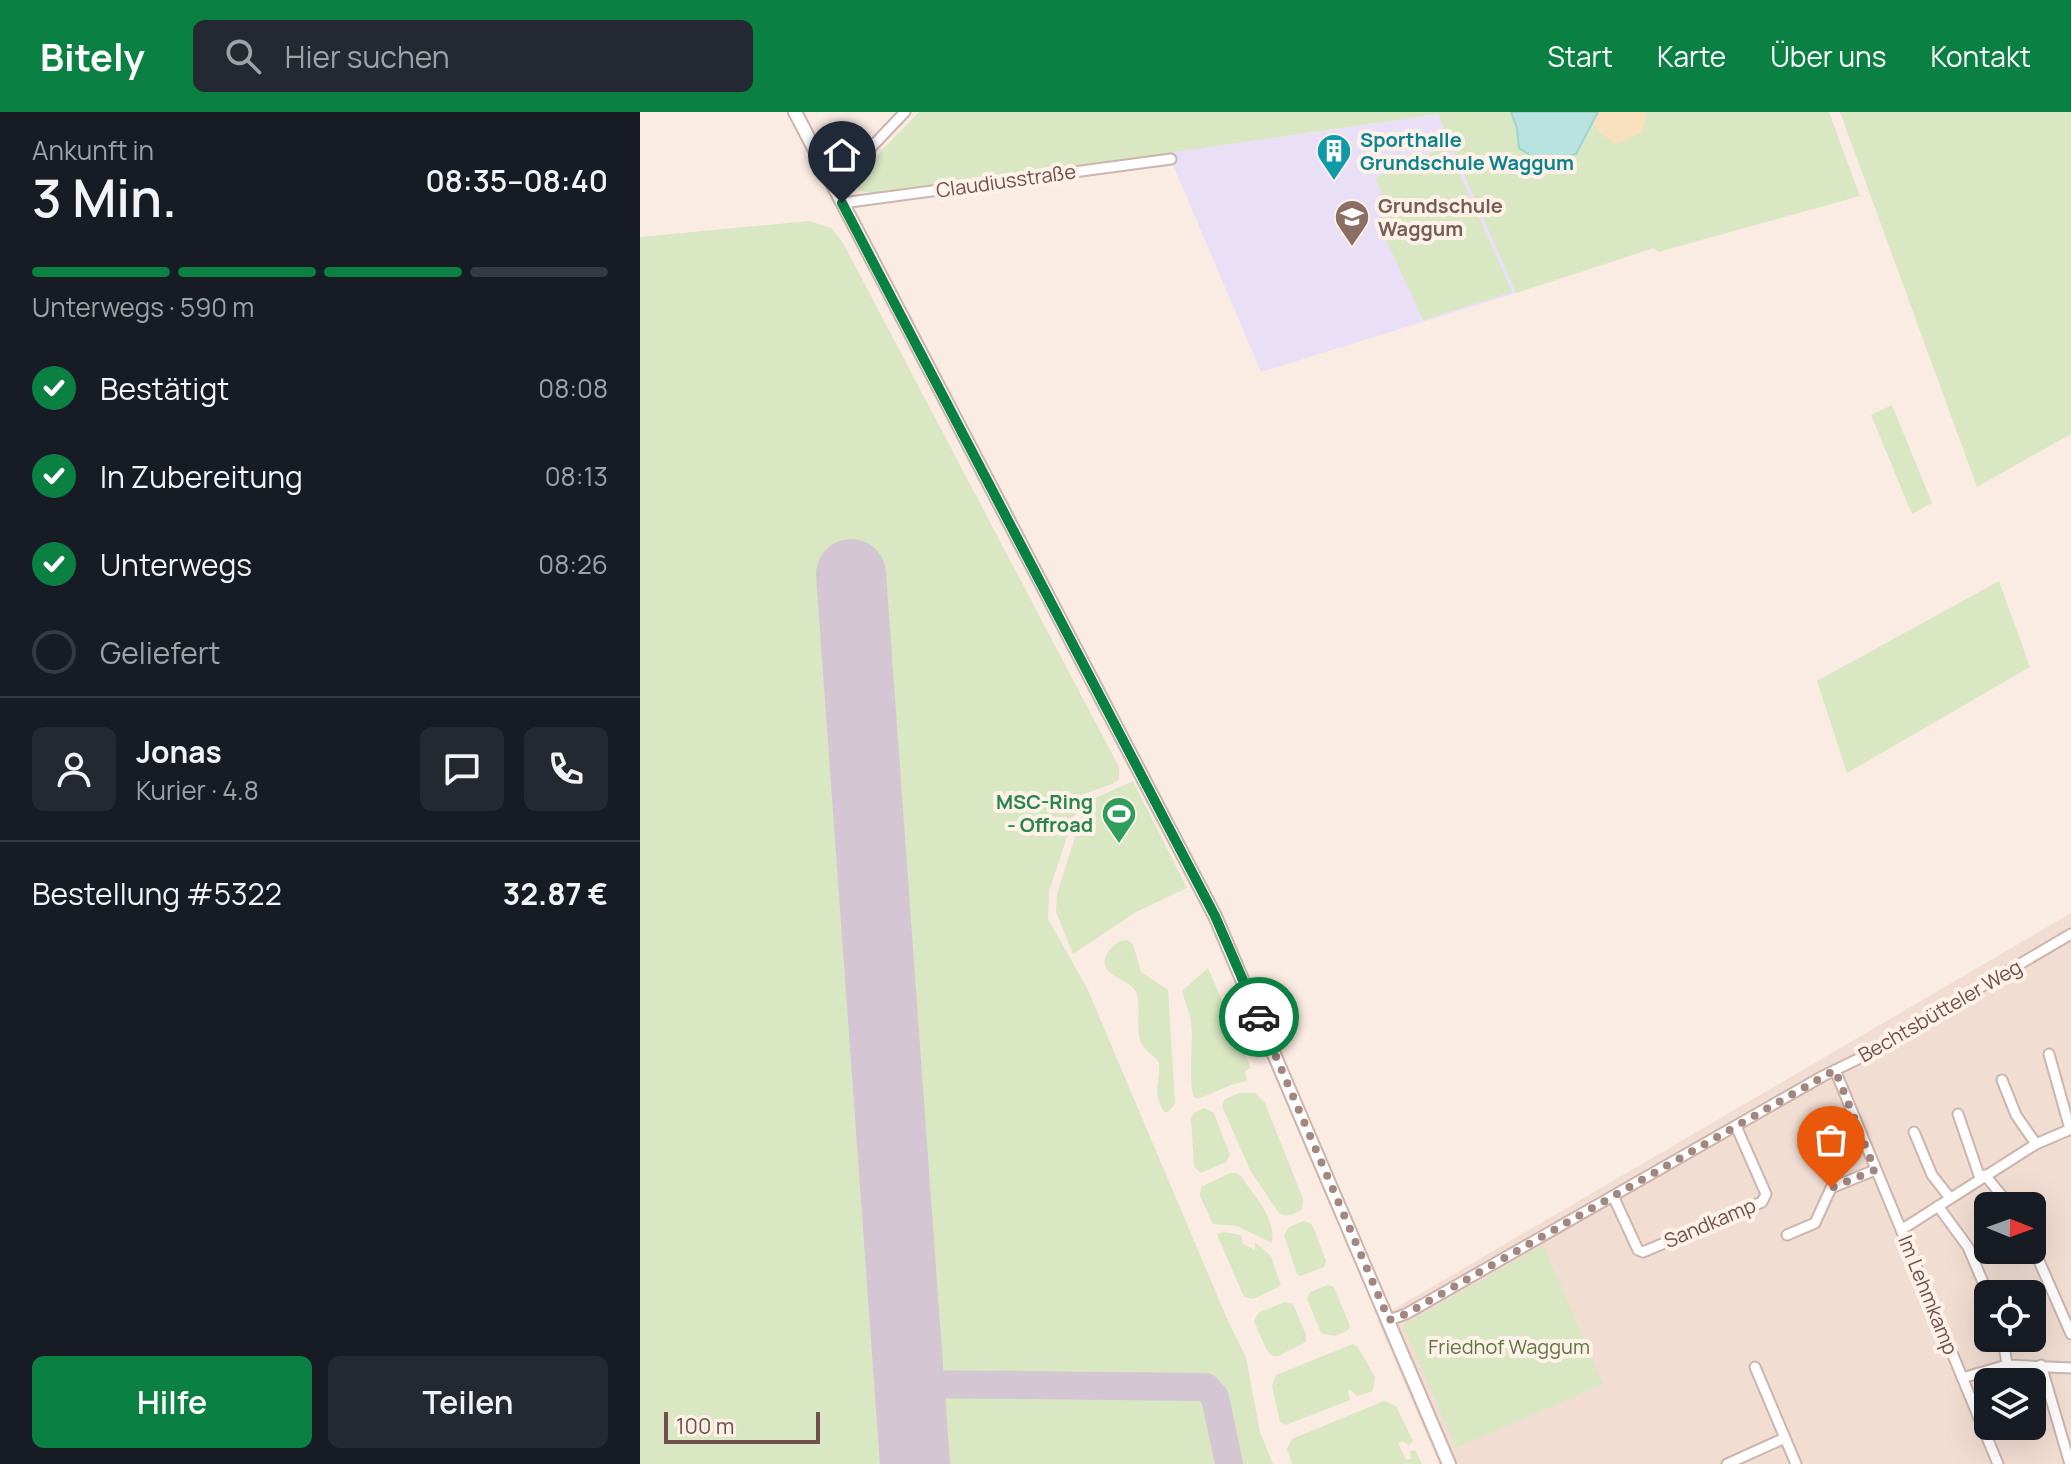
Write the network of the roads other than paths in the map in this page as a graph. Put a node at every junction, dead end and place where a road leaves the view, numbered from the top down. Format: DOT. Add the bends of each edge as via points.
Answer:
graph roads {
  1 [pos="795,112"];
  2 [pos="905,112"];
  3 [pos="1171,159"];
  4 [pos="829,179"];
  5 [pos="842,203"];
  6 [pos="2071,934"];
  7 [pos="2049,1054"];
  8 [pos="1835,1070"];
  9 [pos="2002,1080"];
  10 [pos="1958,1114"];
  11 [pos="1736,1126"];
  12 [pos="2071,1129"];
  13 [pos="1914,1132"];
  14 [pos="2036,1144"];
  15 [pos="1875,1170"];
  16 [pos="1982,1176"];
  17 [pos="1997,1192"];
  18 [pos="1613,1196"];
  19 [pos="1950,1198"];
  20 [pos="1938,1206"];
  21 [pos="1901,1230"];
  22 [pos="1787,1235"];
  23 [pos="2040,1264"];
  24 [pos="1982,1280"];
  25 [pos="1389,1320"];
  26 [pos="2071,1334"];
  27 [pos="2005,1352"];
  28 [pos="2007,1365"];
  29 [pos="2041,1365"];
  30 [pos="1755,1367"];
  31 [pos="2071,1368"];
  32 [pos="1962,1378"];
  33 [pos="1785,1438"];
  34 [pos="1449,1464"];
  35 [pos="1727,1464"];
  36 [pos="1796,1464"];
  37 [pos="1998,1464"];
  38 [pos="2070,1464"];
  1 -- 4 [label="street"];
  2 -- 4 [label="street" via="860,159"];
  3 -- 5 [label="street, Claudiusstraße"];
  4 -- 5 [label="street"];
  5 -- 25 [label="street" via="1215,916"];
  6 -- 8 [label="street, Bechtsbütteler Weg"];
  7 -- 12 [label="street"];
  8 -- 11 [label="street, Bechtsbütteler Weg"];
  8 -- 15 [label="street, Im Lehmkamp"];
  9 -- 14 [label="street" via="2016,1115"];
  10 -- 16 [label="street"];
  11 -- 18 [label="street, Bechtsbütteler Weg"];
  11 -- 18 [label="street, Sandkamp" via="1766,1194 1762,1202 1643,1252"];
  12 -- 14 [label="street"];
  13 -- 19 [label="street" via="1932,1175"];
  14 -- 16 [label="street"];
  15 -- 21 [label="street, Im Lehmkamp"];
  15 -- 22 [label="street" via="1831,1188 1815,1223"];
  16 -- 17 [label="street"];
  16 -- 19 [label="street"];
  18 -- 25 [label="street, Bechtsbütteler Weg"];
  19 -- 20 [label="street"];
  20 -- 21 [label="street"];
  20 -- 24 [label="street" via="1968,1247"];
  21 -- 32 [label="street, Im Lehmkamp"];
  23 -- 26 [label="street"];
  25 -- 34 [label="street"];
  27 -- 28 [label="street"];
  28 -- 29 [label="street"];
  28 -- 32 [label="street"];
  29 -- 31 [label="street"];
  29 -- 38 [label="street"];
  30 -- 33 [label="street"];
  32 -- 37 [label="street, Im Lehmkamp"];
  33 -- 35 [label="street"];
  33 -- 36 [label="street"];
}
